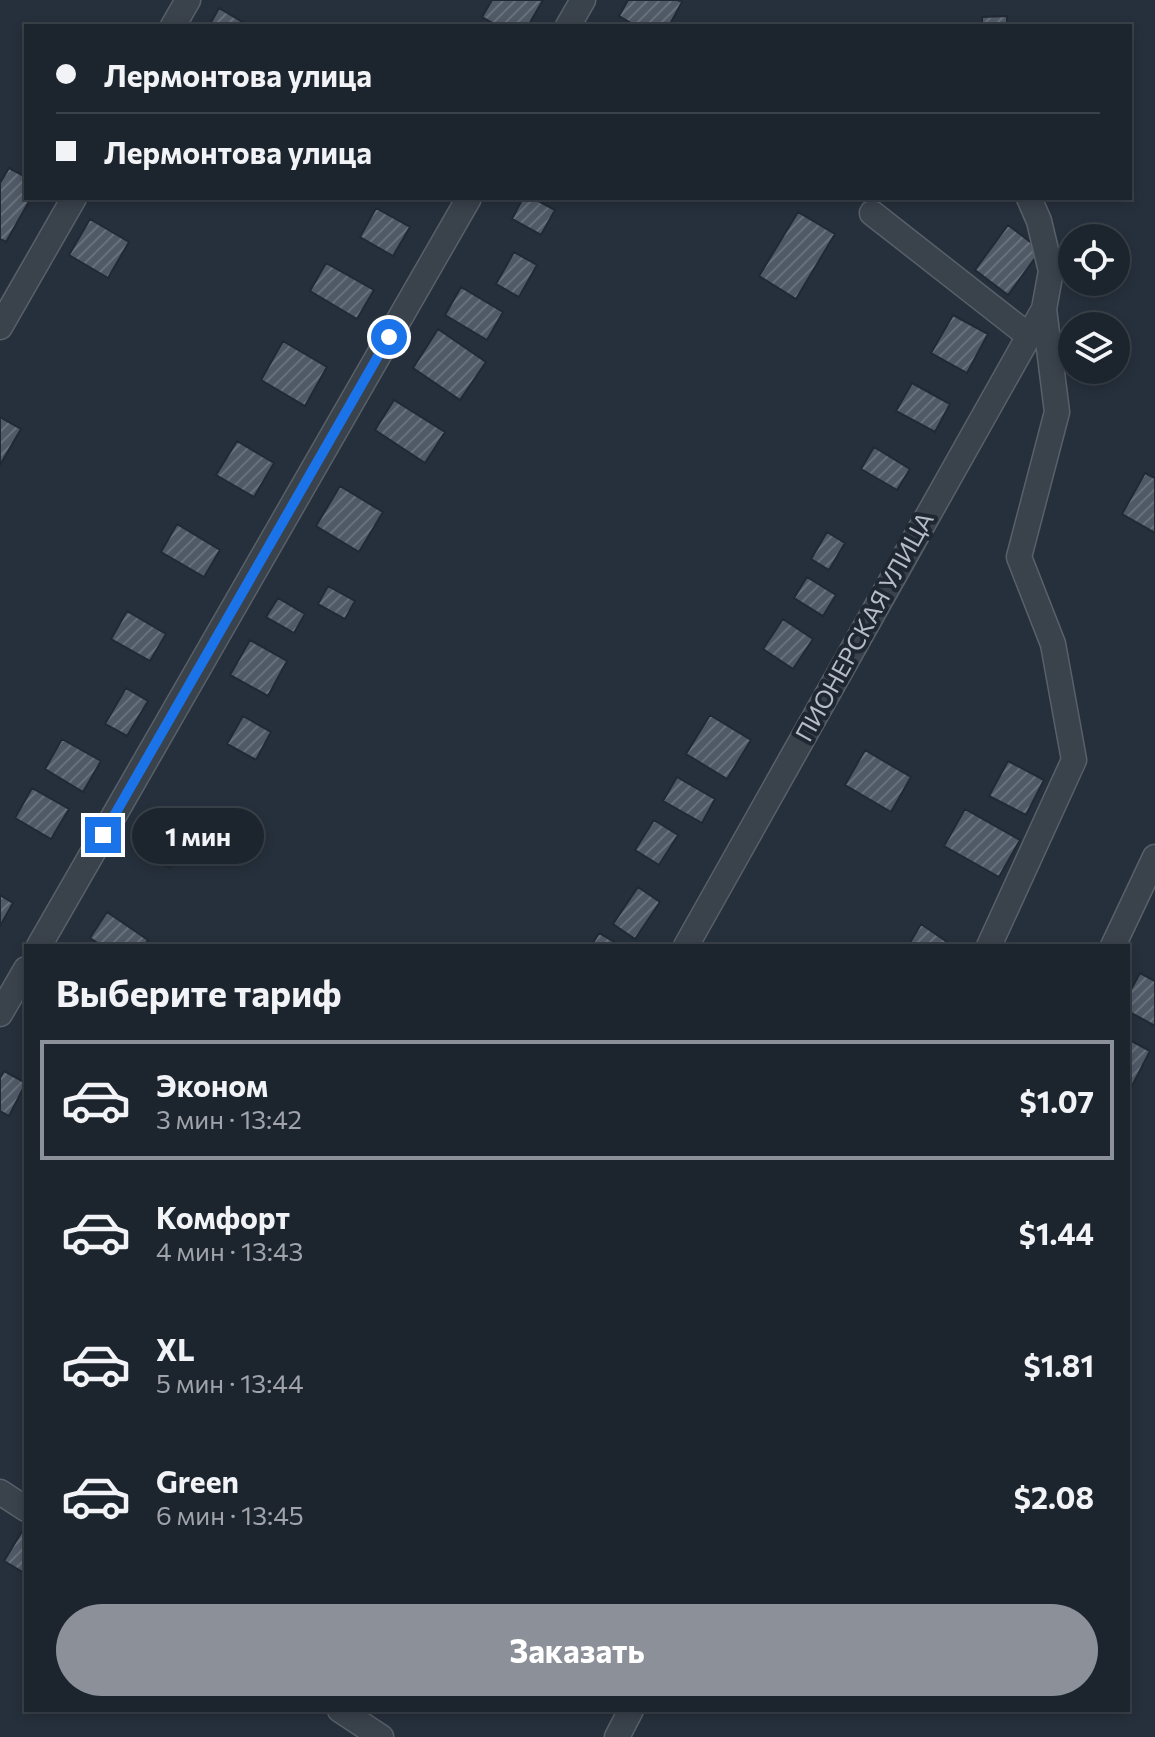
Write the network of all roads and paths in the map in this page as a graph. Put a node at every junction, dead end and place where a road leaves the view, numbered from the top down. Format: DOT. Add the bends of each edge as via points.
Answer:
graph roads {
  1 [pos="188,0"];
  2 [pos="583,0"];
  3 [pos="174,24"];
  4 [pos="569,24"];
  5 [pos="73,200"];
  6 [pos="468,200"];
  7 [pos="1030,200"];
  8 [pos="872,213"];
  9 [pos="1044,309"];
  10 [pos="0,327"];
  11 [pos="1029,336"];
  12 [pos="1155,857"];
  13 [pos="40,944"];
  14 [pos="687,944"];
  15 [pos="990,944"];
  16 [pos="1114,944"];
  17 [pos="24,972"];
  18 [pos="0,1014"];
  19 [pos="0,1492"];
  20 [pos="24,1508"];
  21 [pos="343,1712"];
  22 [pos="630,1712"];
  23 [pos="381,1737"];
  24 [pos="617,1737"];
  1 -- 3 [label="street"];
  2 -- 4 [label="street"];
  5 -- 10 [label="street"];
  6 -- 13 [label="street"];
  7 -- 9 [label="street" via="1051,271"];
  8 -- 11 [label="street"];
  9 -- 11 [label="street, ПИОНЕРСКАЯ УЛИЦА"];
  9 -- 15 [label="street" via="1057,412 1019,557 1053,644 1074,760"];
  11 -- 14 [label="street, ПИОНЕРСКАЯ УЛИЦА"];
  12 -- 16 [label="street"];
  17 -- 18 [label="street"];
  19 -- 20 [label="street"];
  21 -- 23 [label="street"];
  22 -- 24 [label="street"];
}
